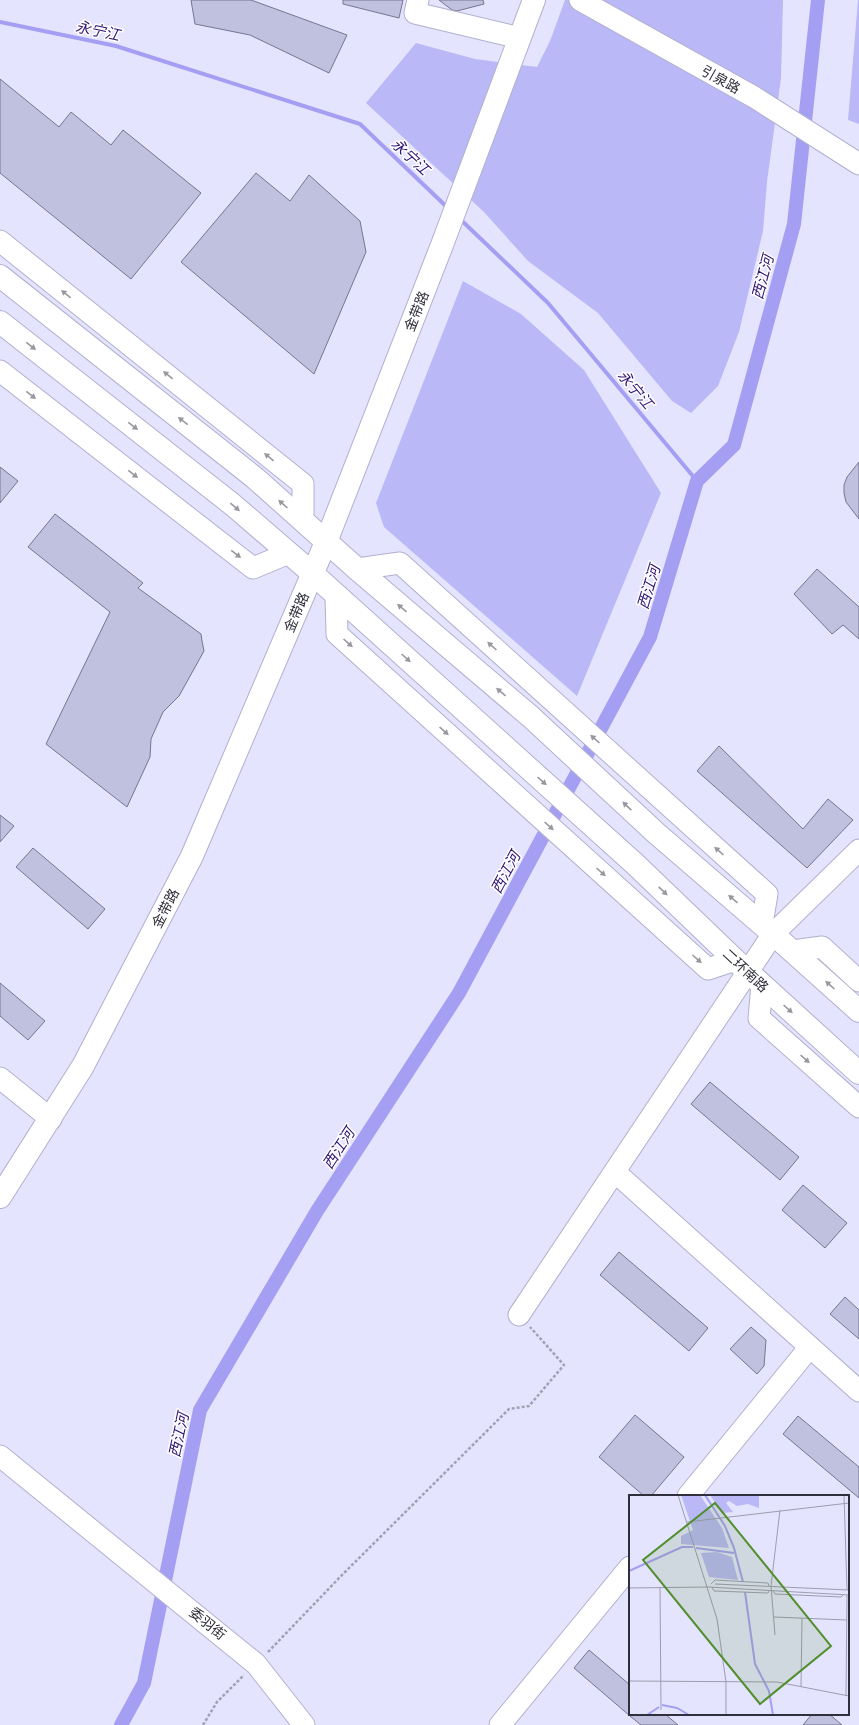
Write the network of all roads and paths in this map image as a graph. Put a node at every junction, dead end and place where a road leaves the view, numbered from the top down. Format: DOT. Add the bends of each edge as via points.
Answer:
graph roads {
  1 [pos="418,0"];
  2 [pos="534,0"];
  3 [pos="580,0"];
  4 [pos="520,38"];
  5 [pos="854,161"];
  6 [pos="0,241"];
  7 [pos="0,276"];
  8 [pos="0,322"];
  9 [pos="0,371"];
  10 [pos="303,521"];
  11 [pos="326,542"];
  12 [pos="289,553"];
  13 [pos="357,569"];
  14 [pos="312,573"];
  15 [pos="336,595"];
  16 [pos="859,850"];
  17 [pos="768,929"];
  18 [pos="793,951"];
  19 [pos="748,972"];
  20 [pos="859,981"];
  21 [pos="859,1011"];
  22 [pos="859,1073"];
  23 [pos="0,1078"];
  24 [pos="859,1107"];
  25 [pos="50,1119"];
  26 [pos="615,1172"];
  27 [pos="0,1197"];
  28 [pos="519,1315"];
  29 [pos="810,1347"];
  30 [pos="859,1391"];
  31 [pos="0,1456"];
  32 [pos="689,1495"];
  33 [pos="629,1568"];
  34 [pos="256,1664"];
  35 [pos="203,1725"];
  36 [pos="304,1725"];
  37 [pos="500,1725"];
  1 -- 4 [label="street" via="415,13"];
  2 -- 4 [label="main road, 金带路"];
  3 -- 5 [label="street, 引泉路" via="776,112"];
  4 -- 11 [label="main road, 金带路"];
  10 -- 6 [label="street, one-way" via="303,484"];
  10 -- 7 [label="main road, one-way" via="255,478"];
  8 -- 12 [label="main road, 二环南路, one-way" via="233,505"];
  9 -- 12 [label="street, one-way" via="253,568"];
  10 -- 11 [label="main road"];
  11 -- 13 [label="main road"];
  11 -- 14 [label="main road, 金带路"];
  12 -- 14 [label="main road, 二环南路"];
  17 -- 13 [label="main road, one-way" via="656,833 531,717"];
  17 -- 13 [label="street, one-way" via="767,894 400,563"];
  14 -- 15 [label="main road, 二环南路"];
  14 -- 25 [label="main road, 金带路" via="192,856 83,1066"];
  15 -- 19 [label="main road, 二环南路, one-way" via="635,864"];
  15 -- 19 [label="street, one-way" via="337,634 708,969"];
  16 -- 17 [label="street"];
  17 -- 18 [label="main road"];
  17 -- 19 [label="street"];
  18 -- 20 [label="street" via="822,947"];
  21 -- 18 [label="main road, one-way"];
  19 -- 22 [label="main road, 二环南路, one-way"];
  19 -- 24 [label="street, one-way" via="759,1018"];
  19 -- 26 [label="street"];
  23 -- 25 [label="street"];
  25 -- 27 [label="main road, 金带路"];
  26 -- 28 [label="street"];
  26 -- 29 [label="street"];
  28 -- 34 [label="path" via="564,1365 529,1406 509,1409"];
  29 -- 30 [label="street"];
  29 -- 32 [label="street"];
  31 -- 34 [label="street, 委羽街"];
  33 -- 37 [label="street"];
  34 -- 35 [label="path" via="217,1702"];
  34 -- 36 [label="street, 委羽街"];
}
